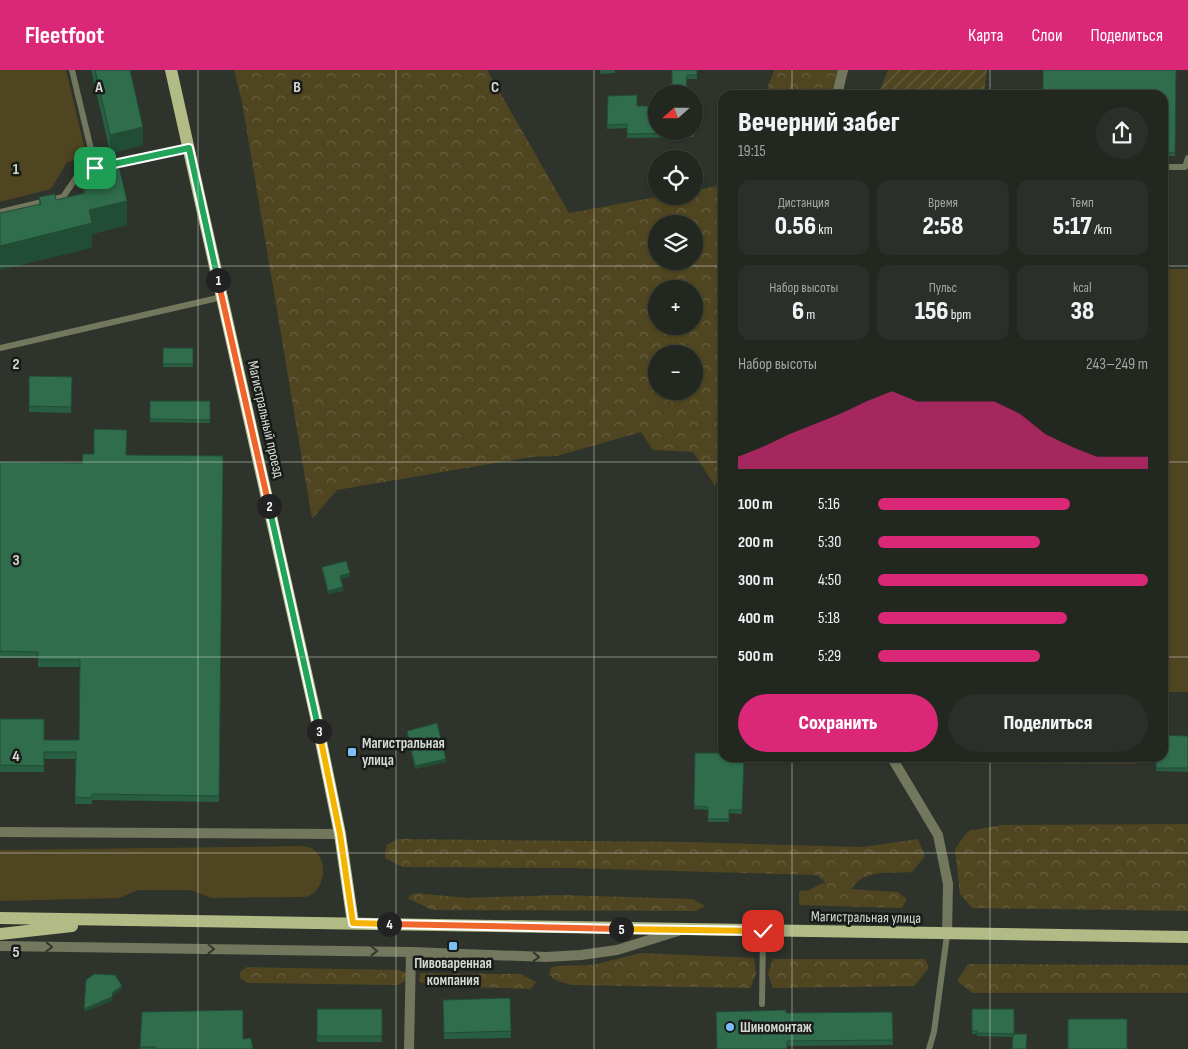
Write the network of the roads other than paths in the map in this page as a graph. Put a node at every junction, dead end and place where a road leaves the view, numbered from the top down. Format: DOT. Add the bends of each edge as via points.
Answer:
graph roads {
  1 [pos="72,70"];
  2 [pos="172,70"];
  3 [pos="844,70"];
  4 [pos="838,90"];
  5 [pos="189,148"];
  6 [pos="1188,158"];
  7 [pos="1168,167"];
  8 [pos="95,168"];
  9 [pos="0,212"];
  10 [pos="222,297"];
  11 [pos="0,348"];
  12 [pos="894,762"];
  13 [pos="0,832"];
  14 [pos="340,834"];
  15 [pos="0,918"];
  16 [pos="124,920"];
  17 [pos="353,923"];
  18 [pos="681,930"];
  19 [pos="763,931"];
  20 [pos="0,934"];
  21 [pos="947,935"];
  22 [pos="1188,938"];
  23 [pos="0,946"];
  24 [pos="411,952"];
  25 [pos="762,1004"];
  26 [pos="409,1049"];
  27 [pos="929,1049"];
  1 -- 8 [label="lane"];
  2 -- 5 [label="main road, Магистральный проезд"];
  3 -- 4 [label="street"];
  5 -- 8 [label="lane"];
  5 -- 10 [label="main road, Магистральный проезд"];
  6 -- 7 [label="lane" via="1185,167"];
  8 -- 9 [label="lane" via="80,172 63,197"];
  10 -- 11 [label="lane"];
  10 -- 14 [label="main road, Магистральный проезд"];
  12 -- 21 [label="street" via="938,835 948,884"];
  13 -- 14 [label="street"];
  14 -- 17 [label="main road, Магистральный проезд"];
  15 -- 16 [label="main road, Магистральная улица"];
  16 -- 17 [label="main road, Магистральная улица"];
  16 -- 20 [label="main road, Магистральная улица"];
  17 -- 18 [label="main road, Магистральная улица"];
  18 -- 19 [label="main road, Магистральная улица"];
  24 -- 18 [label="street, one-way" via="546,957 582,955 617,950"];
  19 -- 21 [label="main road, Магистральная улица"];
  19 -- 25 [label="lane"];
  21 -- 22 [label="main road, Магистральная улица"];
  21 -- 27 [label="lane"];
  23 -- 24 [label="street, one-way"];
  24 -- 26 [label="street"];
}
